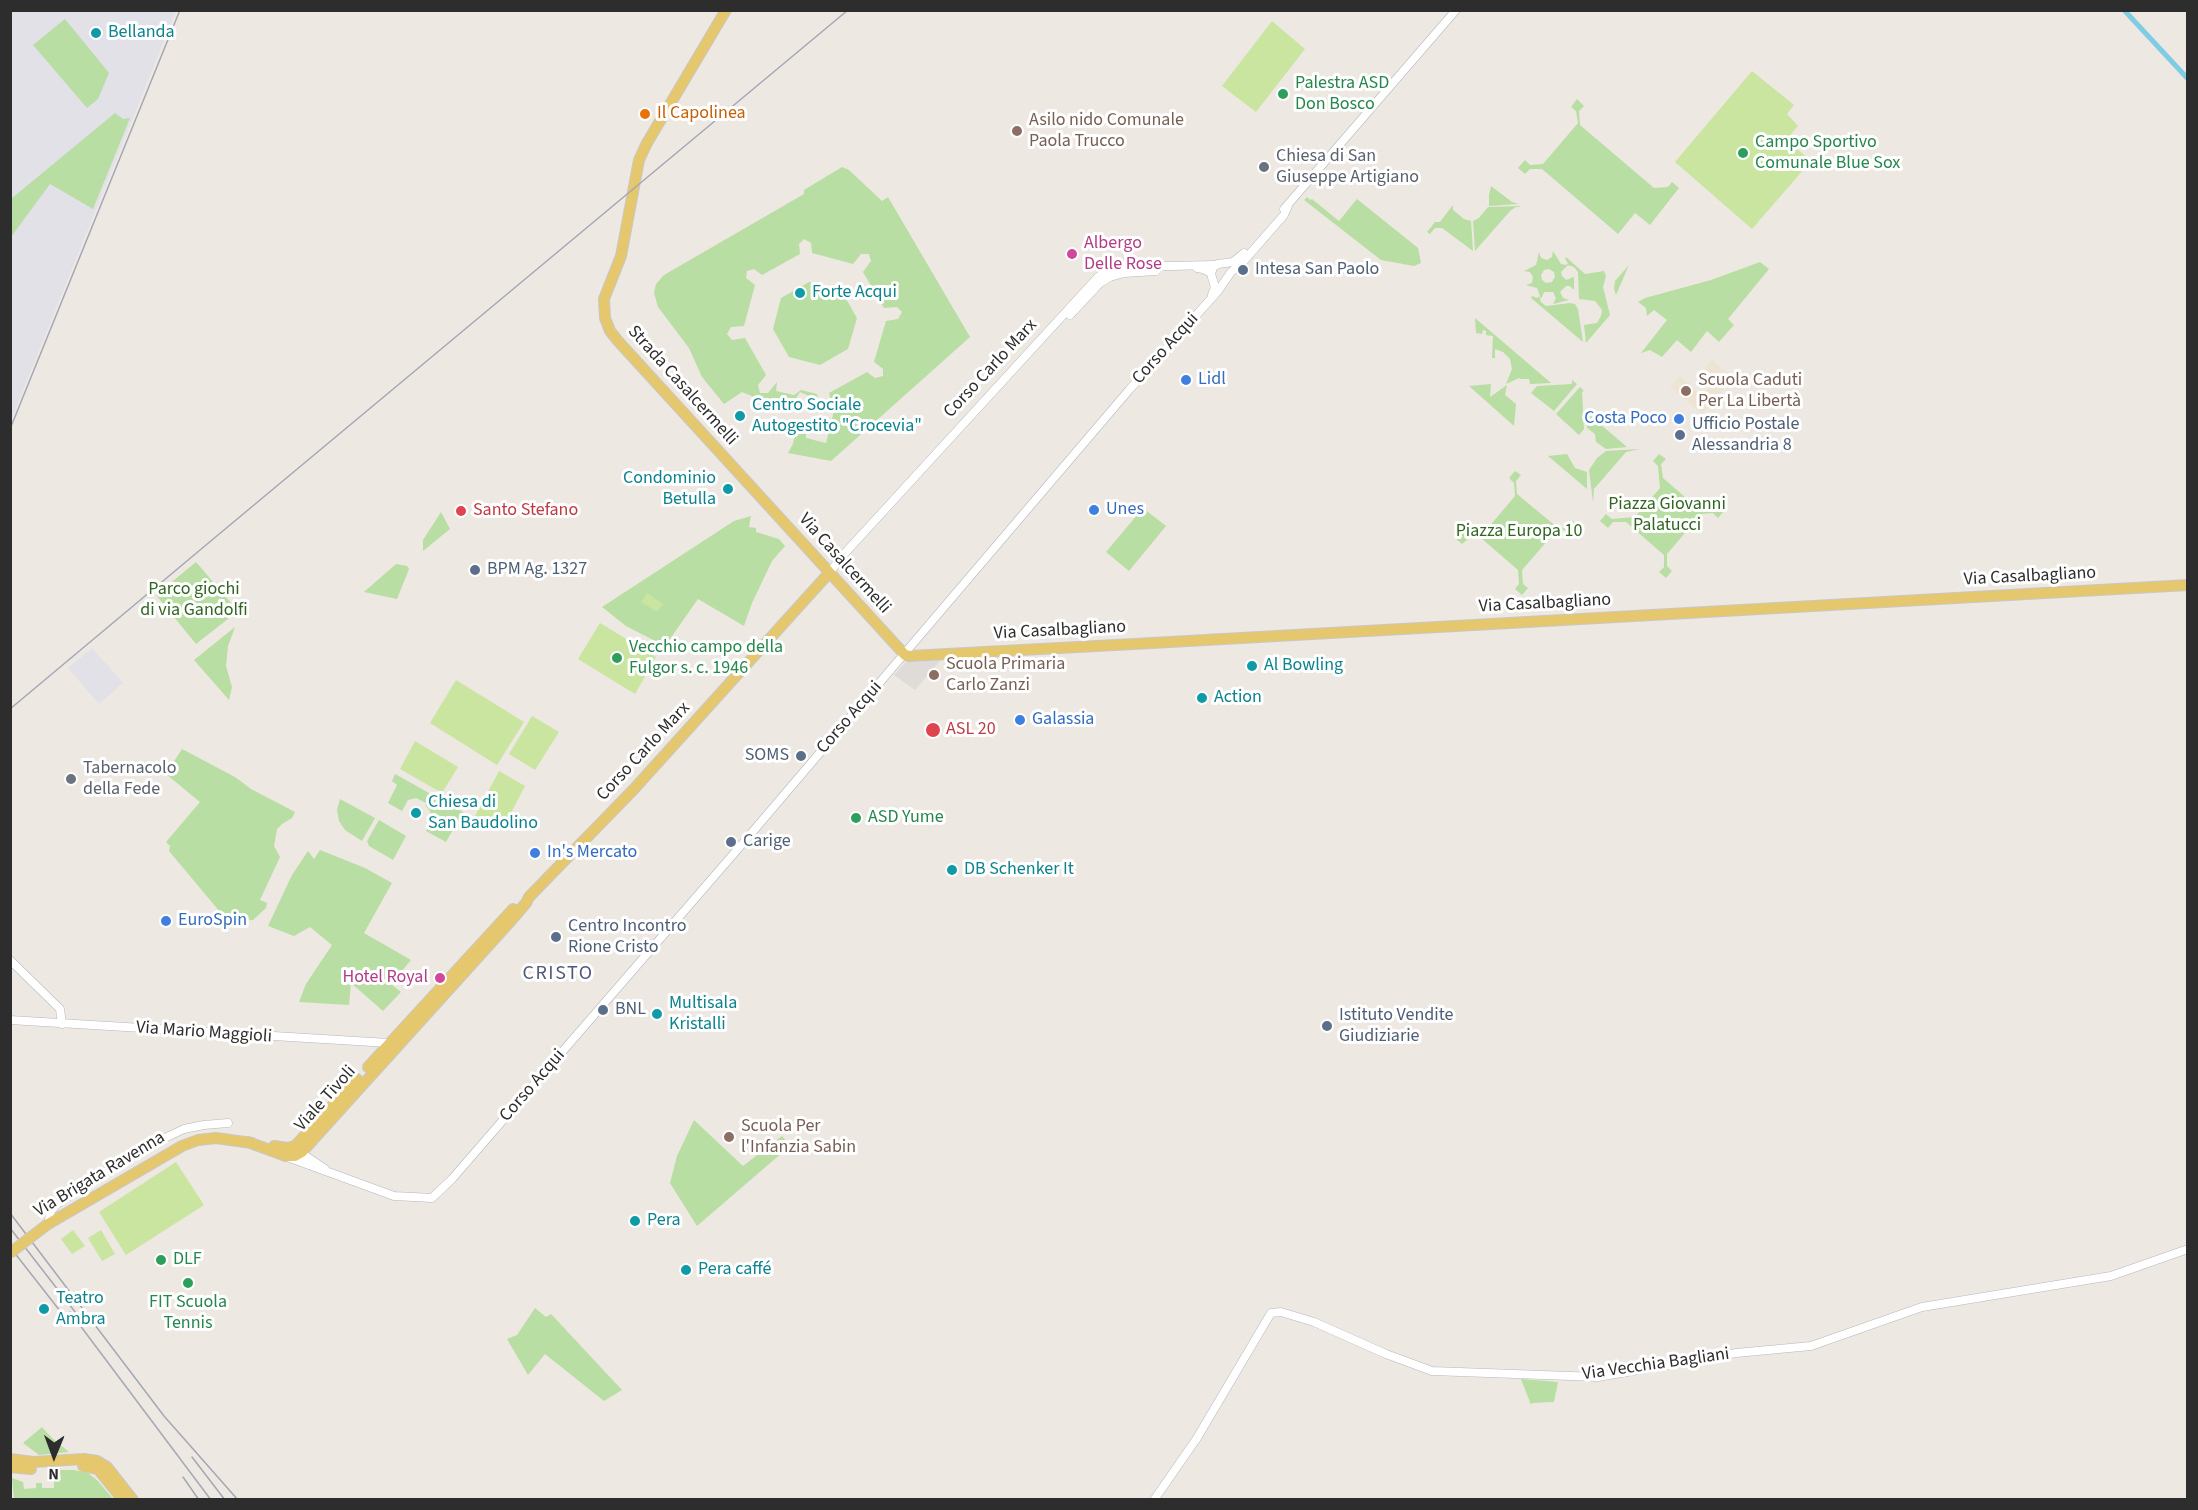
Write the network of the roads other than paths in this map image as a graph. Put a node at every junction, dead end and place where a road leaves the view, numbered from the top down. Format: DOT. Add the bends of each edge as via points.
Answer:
graph roads {
  1 [pos="726,10"];
  2 [pos="1456,10"];
  3 [pos="1288,206"];
  4 [pos="1127,246"];
  5 [pos="1128,270"];
  6 [pos="1216,270"];
  7 [pos="1226,278"];
  8 [pos="1210,300"];
  9 [pos="759,495"];
  10 [pos="829,573"];
  11 [pos="2187,585"];
  12 [pos="905,655"];
  13 [pos="10,960"];
  14 [pos="10,1020"];
  15 [pos="62,1024"];
  16 [pos="392,1046"];
  17 [pos="228,1123"];
  18 [pos="312,1139"];
  19 [pos="248,1142"];
  20 [pos="286,1152"];
  21 [pos="302,1152"];
  22 [pos="313,1160"];
  23 [pos="328,1171"];
  24 [pos="48,1224"];
  25 [pos="2187,1249"];
  26 [pos="10,1253"];
  27 [pos="10,1459"];
  28 [pos="10,1467"];
  29 [pos="123,1500"];
  30 [pos="133,1500"];
  31 [pos="1154,1500"];
  1 -- 9 [label="main road, Strada Casalcermelli" via="639,160 621,256 604,299 604,313 618,341"];
  2 -- 3 [label="street"];
  3 -- 6 [label="street" via="1240,258"];
  3 -- 7 [label="street, Corso Acqui"];
  4 -- 5 [label="street"];
  5 -- 6 [label="street, Corso Carlo Marx"];
  5 -- 10 [label="street, Corso Carlo Marx" via="1108,271 1090,285"];
  6 -- 7 [label="street" via="1228,270"];
  6 -- 7 [label="street" via="1218,282"];
  6 -- 8 [label="street"];
  7 -- 8 [label="street, Corso Acqui"];
  8 -- 12 [label="street, Corso Acqui"];
  9 -- 10 [label="main road, Via Casalcermelli"];
  10 -- 12 [label="main road, Via Casalcermelli"];
  10 -- 16 [label="main road, Corso Carlo Marx" via="634,789 528,899 496,925"];
  11 -- 12 [label="main road, Via Casalbagliano"];
  12 -- 23 [label="street, Corso Acqui" via="432,1198 398,1196"];
  13 -- 15 [label="street" via="60,1009"];
  14 -- 15 [label="street, Via Mario Maggioli"];
  15 -- 16 [label="street, Via Mario Maggioli"];
  16 -- 18 [label="main road, Viale Tivoli"];
  16 -- 20 [label="main road, Viale Tivoli"];
  17 -- 24 [label="street" via="180,1131 127,1157 57,1204"];
  18 -- 21 [label="main road, Viale Tivoli"];
  18 -- 22 [label="street" via="308,1152"];
  19 -- 20 [label="main road, Viale Tivoli"];
  19 -- 24 [label="main road, Via Brigata Ravenna" via="216,1138 182,1146"];
  20 -- 21 [label="main road, Viale Tivoli" via="295,1156"];
  20 -- 23 [label="street"];
  21 -- 22 [label="street"];
  22 -- 23 [label="street"];
  24 -- 26 [label="main road, Via Brigata Ravenna, bridge"];
  25 -- 31 [label="street, Via Vecchia Bagliani" via="2111,1276 1922,1307 1811,1346 1736,1353 1598,1377 1432,1371 1314,1322 1271,1312 1197,1438"];
  27 -- 30 [label="main road" via="97,1461 107,1467"];
  28 -- 29 [label="main road" via="92,1467"];
}
